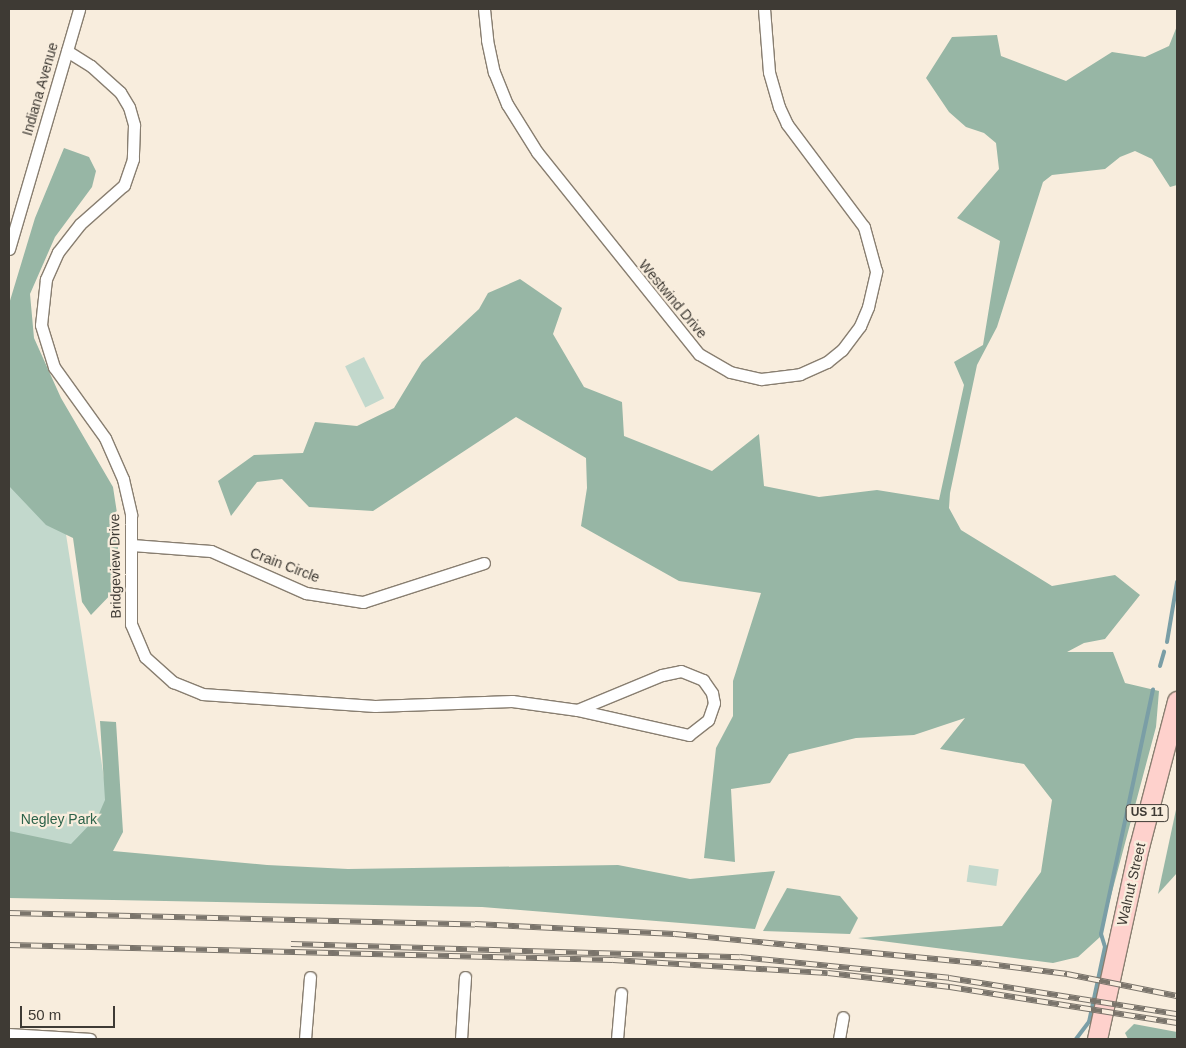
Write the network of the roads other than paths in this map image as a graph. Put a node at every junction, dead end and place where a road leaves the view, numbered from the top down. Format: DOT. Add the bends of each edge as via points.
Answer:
graph roads {
  1 [pos="79,9"];
  2 [pos="484,9"];
  3 [pos="764,9"];
  4 [pos="67,51"];
  5 [pos="9,204"];
  6 [pos="21,208"];
  7 [pos="11,236"];
  8 [pos="9,249"];
  9 [pos="132,545"];
  10 [pos="484,563"];
  11 [pos="1177,701"];
  12 [pos="577,710"];
  13 [pos="310,976"];
  14 [pos="465,977"];
  15 [pos="621,993"];
  16 [pos="843,1017"];
  17 [pos="9,1034"];
  18 [pos="90,1039"];
  19 [pos="305,1039"];
  20 [pos="461,1039"];
  21 [pos="617,1039"];
  22 [pos="838,1039"];
  23 [pos="1097,1039"];
  1 -- 4 [label="street, Indiana Avenue"];
  2 -- 3 [label="street, Westwind Drive" via="494,72 507,104 538,152 699,354 730,372 761,379 806,372 842,350 856,332 868,307 876,271 864,227 787,124 779,107 769,72"];
  4 -- 6 [label="street, Indiana Avenue"];
  4 -- 9 [label="street, Bridgeview Drive" via="91,66 120,92 134,125 133,158 124,185 80,224 58,252 46,279 41,325 54,367 114,455 127,492"];
  5 -- 6 [label="street"];
  6 -- 7 [label="street, Indiana Avenue"];
  7 -- 8 [label="street, Indiana Avenue"];
  9 -- 10 [label="street, Crain Circle" via="211,551 306,593 363,602"];
  9 -- 12 [label="street, Bridgeview Drive" via="129,604 132,632 145,657 157,670 186,689 230,697 375,706 498,700"];
  11 -- 23 [label="main road, Walnut Street / US 11" via="1141,838"];
  12 -- 12 [label="street, Bridgeview Drive" via="681,671 704,680 714,703 708,720 689,735"];
  13 -- 19 [label="street"];
  14 -- 20 [label="street"];
  15 -- 21 [label="street"];
  16 -- 22 [label="street"];
  17 -- 18 [label="street"];
}
